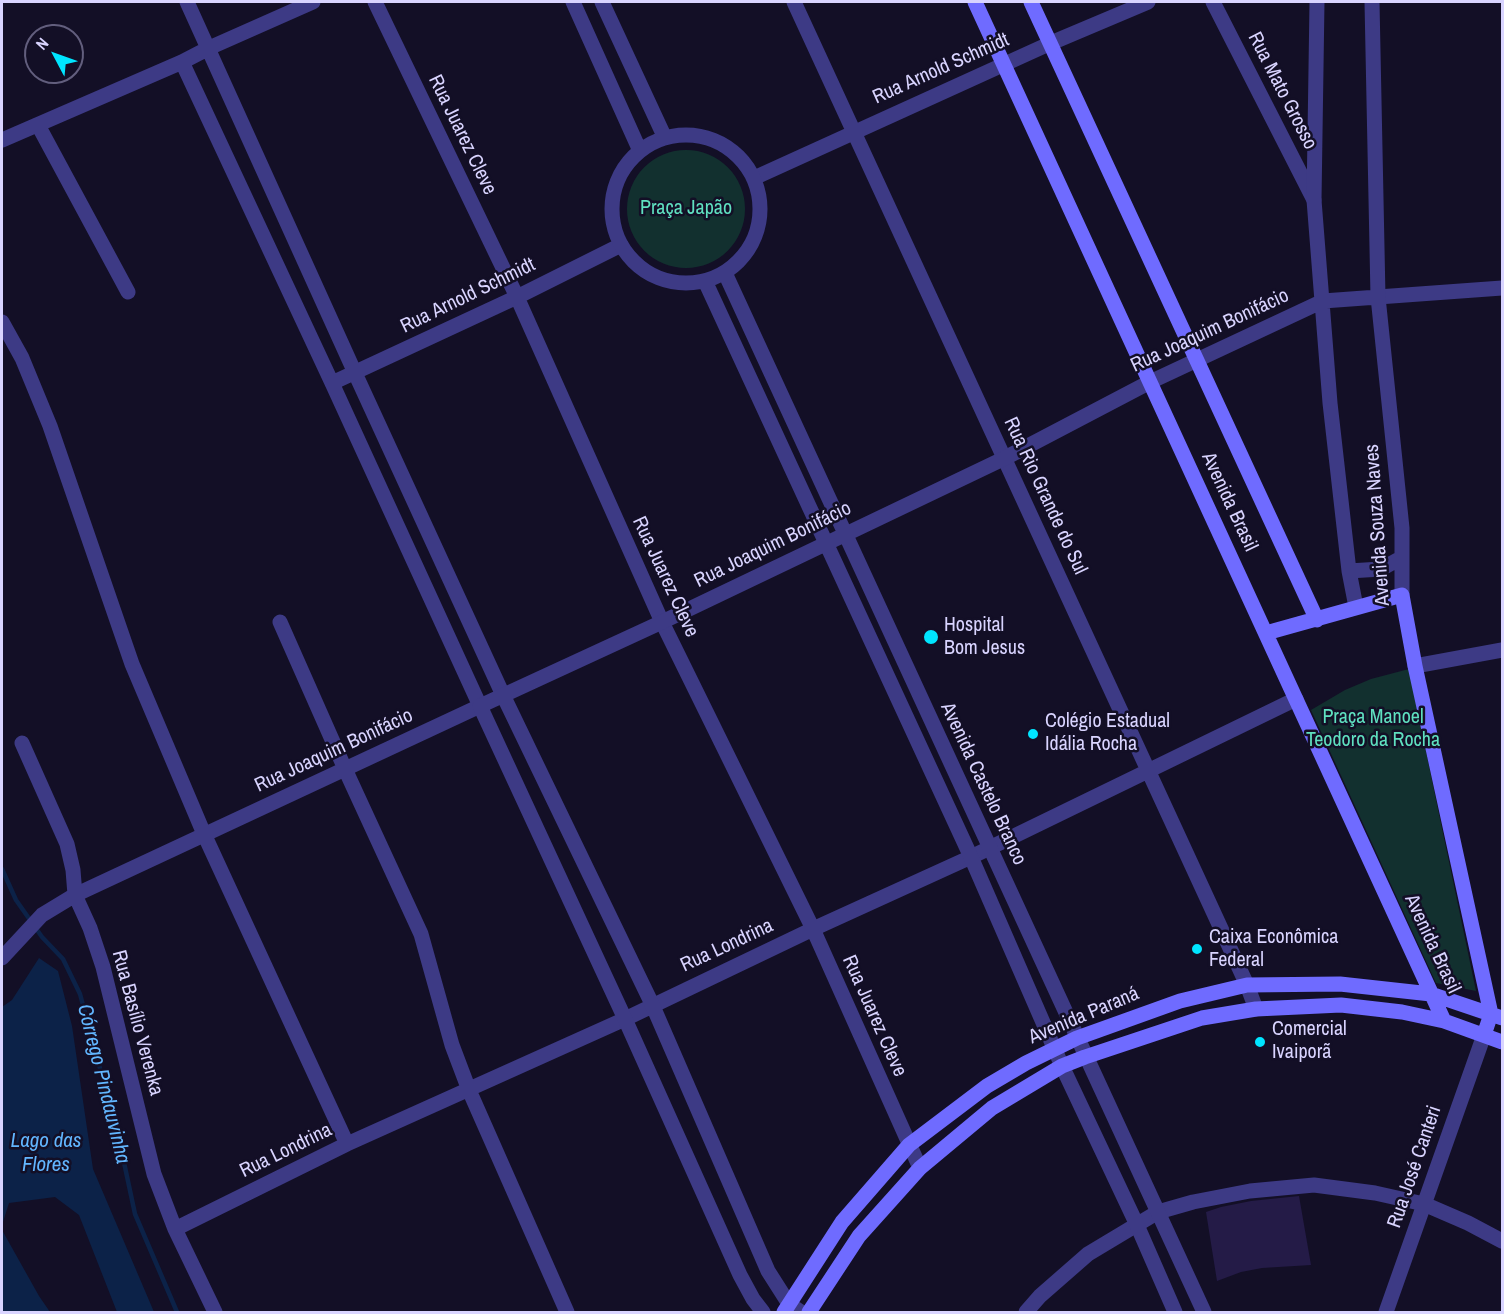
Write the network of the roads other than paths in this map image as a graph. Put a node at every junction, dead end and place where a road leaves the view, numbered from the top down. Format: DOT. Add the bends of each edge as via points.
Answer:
graph roads {
  1 [pos="187,2"];
  2 [pos="313,2"];
  3 [pos="375,2"];
  4 [pos="573,2"];
  5 [pos="602,2"];
  6 [pos="795,2"];
  7 [pos="975,2"];
  8 [pos="1032,2"];
  9 [pos="1148,2"];
  10 [pos="1213,2"];
  11 [pos="1317,2"];
  12 [pos="1372,2"];
  13 [pos="1051,43"];
  14 [pos="209,48"];
  15 [pos="182,62"];
  16 [pos="1004,64"];
  17 [pos="38,125"];
  18 [pos="854,132"];
  19 [pos="665,138"];
  20 [pos="2,140"];
  21 [pos="640,151"];
  22 [pos="754,178"];
  23 [pos="1314,200"];
  24 [pos="621,245"];
  25 [pos="725,273"];
  26 [pos="705,281"];
  27 [pos="1503,288"];
  28 [pos="128,292"];
  29 [pos="517,297"];
  30 [pos="1378,297"];
  31 [pos="1323,301"];
  32 [pos="2,322"];
  33 [pos="1198,360"];
  34 [pos="355,373"];
  35 [pos="1150,382"];
  36 [pos="332,383"];
  37 [pos="1005,458"];
  38 [pos="844,534"];
  39 [pos="825,543"];
  40 [pos="1401,558"];
  41 [pos="1349,571"];
  42 [pos="1402,596"];
  43 [pos="1356,607"];
  44 [pos="1317,620"];
  45 [pos="280,622"];
  46 [pos="662,622"];
  47 [pos="1266,633"];
  48 [pos="1503,650"];
  49 [pos="1415,666"];
  50 [pos="503,695"];
  51 [pos="1296,699"];
  52 [pos="480,706"];
  53 [pos="22,743"];
  54 [pos="345,769"];
  55 [pos="1149,772"];
  56 [pos="204,834"];
  57 [pos="989,847"];
  58 [pos="971,857"];
  59 [pos="75,895"];
  60 [pos="813,929"];
  61 [pos="2,958"];
  62 [pos="1247,985"];
  63 [pos="1431,994"];
  64 [pos="652,1004"];
  65 [pos="1256,1009"];
  66 [pos="1499,1014"];
  67 [pos="625,1019"];
  68 [pos="1444,1021"];
  69 [pos="1484,1035"];
  70 [pos="1077,1038"];
  71 [pos="1503,1042"];
  72 [pos="1056,1049"];
  73 [pos="1084,1057"];
  74 [pos="1062,1066"];
  75 [pos="469,1090"];
  76 [pos="347,1144"];
  77 [pos="909,1146"];
  78 [pos="920,1168"];
  79 [pos="1424,1204"];
  80 [pos="1158,1212"];
  81 [pos="1137,1225"];
  82 [pos="175,1229"];
  83 [pos="1503,1241"];
  84 [pos="792,1310"];
  85 [pos="215,1312"];
  86 [pos="567,1312"];
  87 [pos="763,1312"];
  88 [pos="809,1312"];
  89 [pos="1026,1312"];
  90 [pos="1175,1312"];
  91 [pos="1203,1312"];
  92 [pos="1386,1312"];
  1 -- 14 [label="street"];
  2 -- 14 [label="street"];
  3 -- 29 [label="street, Rua Juarez Cleve"];
  4 -- 21 [label="street"];
  5 -- 19 [label="street"];
  6 -- 18 [label="street, Rua Rio Grande do Sul"];
  7 -- 16 [label="main road, Avenida Brasil"];
  8 -- 13 [label="main road, Avenida Brasil"];
  9 -- 13 [label="street, Rua Arnold Schmidt"];
  10 -- 23 [label="street, Rua Mato Grosso"];
  11 -- 23 [label="street, Avenida Souza Naves"];
  12 -- 30 [label="street, Avenida Souza Naves"];
  13 -- 16 [label="street, Rua Arnold Schmidt"];
  13 -- 33 [label="main road, Avenida Brasil"];
  14 -- 15 [label="street"];
  14 -- 34 [label="street"];
  15 -- 17 [label="street"];
  15 -- 36 [label="street"];
  16 -- 18 [label="street, Rua Arnold Schmidt"];
  16 -- 35 [label="main road, Avenida Brasil"];
  17 -- 20 [label="street"];
  17 -- 28 [label="street"];
  18 -- 22 [label="street, Rua Arnold Schmidt"];
  18 -- 37 [label="street, Rua Rio Grande do Sul"];
  19 -- 21 [label="street"];
  19 -- 22 [label="street" via="686,135 726,146"];
  21 -- 24 [label="street" via="623,169 614,192 612,217"];
  22 -- 25 [label="street" via="760,198 760,220 753,241"];
  23 -- 31 [label="street, Avenida Souza Naves"];
  24 -- 26 [label="street" via="645,272 664,281"];
  24 -- 29 [label="street, Rua Arnold Schmidt"];
  25 -- 26 [label="street"];
  25 -- 38 [label="street, Avenida Castelo Branco"];
  26 -- 39 [label="street, Avenida Castelo Branco"];
  27 -- 30 [label="street, Rua Joaquim Bonifácio"];
  29 -- 34 [label="street, Rua Arnold Schmidt"];
  29 -- 46 [label="street, Rua Juarez Cleve"];
  30 -- 31 [label="street, Rua Joaquim Bonifácio"];
  30 -- 40 [label="street, Avenida Souza Naves" via="1402,528"];
  31 -- 33 [label="street, Rua Joaquim Bonifácio"];
  31 -- 41 [label="street, Avenida Souza Naves"];
  32 -- 56 [label="street" via="50,426 132,664"];
  33 -- 35 [label="street, Rua Joaquim Bonifácio"];
  33 -- 44 [label="main road, Avenida Brasil"];
  34 -- 36 [label="street, Rua Arnold Schmidt"];
  34 -- 50 [label="street"];
  35 -- 37 [label="street, Rua Joaquim Bonifácio"];
  35 -- 47 [label="main road, Avenida Brasil"];
  36 -- 52 [label="street"];
  37 -- 38 [label="street, Rua Joaquim Bonifácio"];
  37 -- 55 [label="street, Rua Rio Grande do Sul"];
  38 -- 39 [label="street, Rua Joaquim Bonifácio"];
  38 -- 57 [label="street, Avenida Castelo Branco"];
  39 -- 46 [label="street, Rua Joaquim Bonifácio"];
  39 -- 58 [label="street, Avenida Castelo Branco"];
  40 -- 41 [label="street" via="1381,569"];
  40 -- 42 [label="street, Avenida Souza Naves"];
  41 -- 43 [label="street, Avenida Souza Naves"];
  42 -- 43 [label="main road"];
  42 -- 49 [label="main road, Avenida Souza Naves"];
  43 -- 44 [label="main road"];
  44 -- 47 [label="main road"];
  45 -- 54 [label="street"];
  46 -- 50 [label="street, Rua Joaquim Bonifácio"];
  46 -- 60 [label="street, Rua Juarez Cleve"];
  47 -- 51 [label="main road, Avenida Brasil"];
  48 -- 49 [label="street"];
  49 -- 66 [label="main road, Avenida Souza Naves"];
  50 -- 52 [label="street, Rua Joaquim Bonifácio"];
  50 -- 64 [label="street"];
  51 -- 55 [label="street, Rua Londrina"];
  51 -- 63 [label="main road, Avenida Brasil"];
  52 -- 54 [label="street, Rua Joaquim Bonifácio"];
  52 -- 67 [label="street"];
  53 -- 59 [label="street, Rua Basílio Verenka" via="67,844"];
  54 -- 56 [label="street, Rua Joaquim Bonifácio"];
  54 -- 75 [label="street" via="421,934 452,1045"];
  55 -- 57 [label="street, Rua Londrina"];
  55 -- 62 [label="street, Rua Rio Grande do Sul"];
  56 -- 59 [label="street, Rua Joaquim Bonifácio"];
  56 -- 76 [label="street"];
  57 -- 58 [label="street, Rua Londrina"];
  57 -- 70 [label="street, Avenida Castelo Branco"];
  58 -- 60 [label="street, Rua Londrina"];
  58 -- 72 [label="street, Avenida Castelo Branco"];
  59 -- 61 [label="street, Rua Joaquim Bonifácio" via="42,915"];
  59 -- 82 [label="street, Rua Basílio Verenka" via="103,967 154,1174"];
  60 -- 64 [label="street, Rua Londrina"];
  60 -- 77 [label="street, Rua Juarez Cleve"];
  62 -- 63 [label="main road, Avenida Paraná" via="1340,984"];
  62 -- 65 [label="street, Rua Rio Grande do Sul"];
  62 -- 70 [label="main road, Avenida Paraná" via="1180,1001"];
  63 -- 66 [label="main road, Avenida Paraná"];
  63 -- 68 [label="main road, Avenida Brasil"];
  64 -- 67 [label="street, Rua Londrina"];
  64 -- 84 [label="street" via="768,1270"];
  65 -- 68 [label="main road, Avenida Paraná" via="1341,1005"];
  65 -- 73 [label="main road, Avenida Paraná" via="1202,1018"];
  66 -- 69 [label="main road"];
  67 -- 75 [label="street, Rua Londrina"];
  67 -- 87 [label="street" via="740,1275"];
  68 -- 69 [label="main road, Avenida Paraná"];
  69 -- 71 [label="main road, Avenida Paraná"];
  69 -- 79 [label="street, Rua José Canteri"];
  70 -- 72 [label="main road, Avenida Paraná"];
  70 -- 73 [label="street, Avenida Castelo Branco"];
  72 -- 74 [label="street, Avenida Castelo Branco"];
  72 -- 77 [label="main road, Avenida Paraná" via="987,1086"];
  73 -- 74 [label="main road, Avenida Paraná"];
  73 -- 80 [label="street, Avenida Castelo Branco"];
  74 -- 78 [label="main road, Avenida Paraná" via="992,1108"];
  74 -- 81 [label="street, Avenida Castelo Branco"];
  75 -- 76 [label="street, Rua Londrina"];
  75 -- 86 [label="street"];
  76 -- 82 [label="street, Rua Londrina"];
  77 -- 78 [label="street, Rua Juarez Cleve"];
  77 -- 84 [label="main road, Avenida Paraná" via="842,1222"];
  78 -- 88 [label="main road, Avenida Paraná" via="859,1236"];
  79 -- 80 [label="street" via="1314,1185 1250,1191"];
  79 -- 83 [label="street"];
  79 -- 92 [label="street, Rua José Canteri"];
  80 -- 81 [label="street"];
  80 -- 91 [label="street, Avenida Castelo Branco"];
  81 -- 89 [label="street" via="1088,1254"];
  81 -- 90 [label="street, Avenida Castelo Branco"];
  82 -- 85 [label="street, Rua Basílio Verenka"];
}
